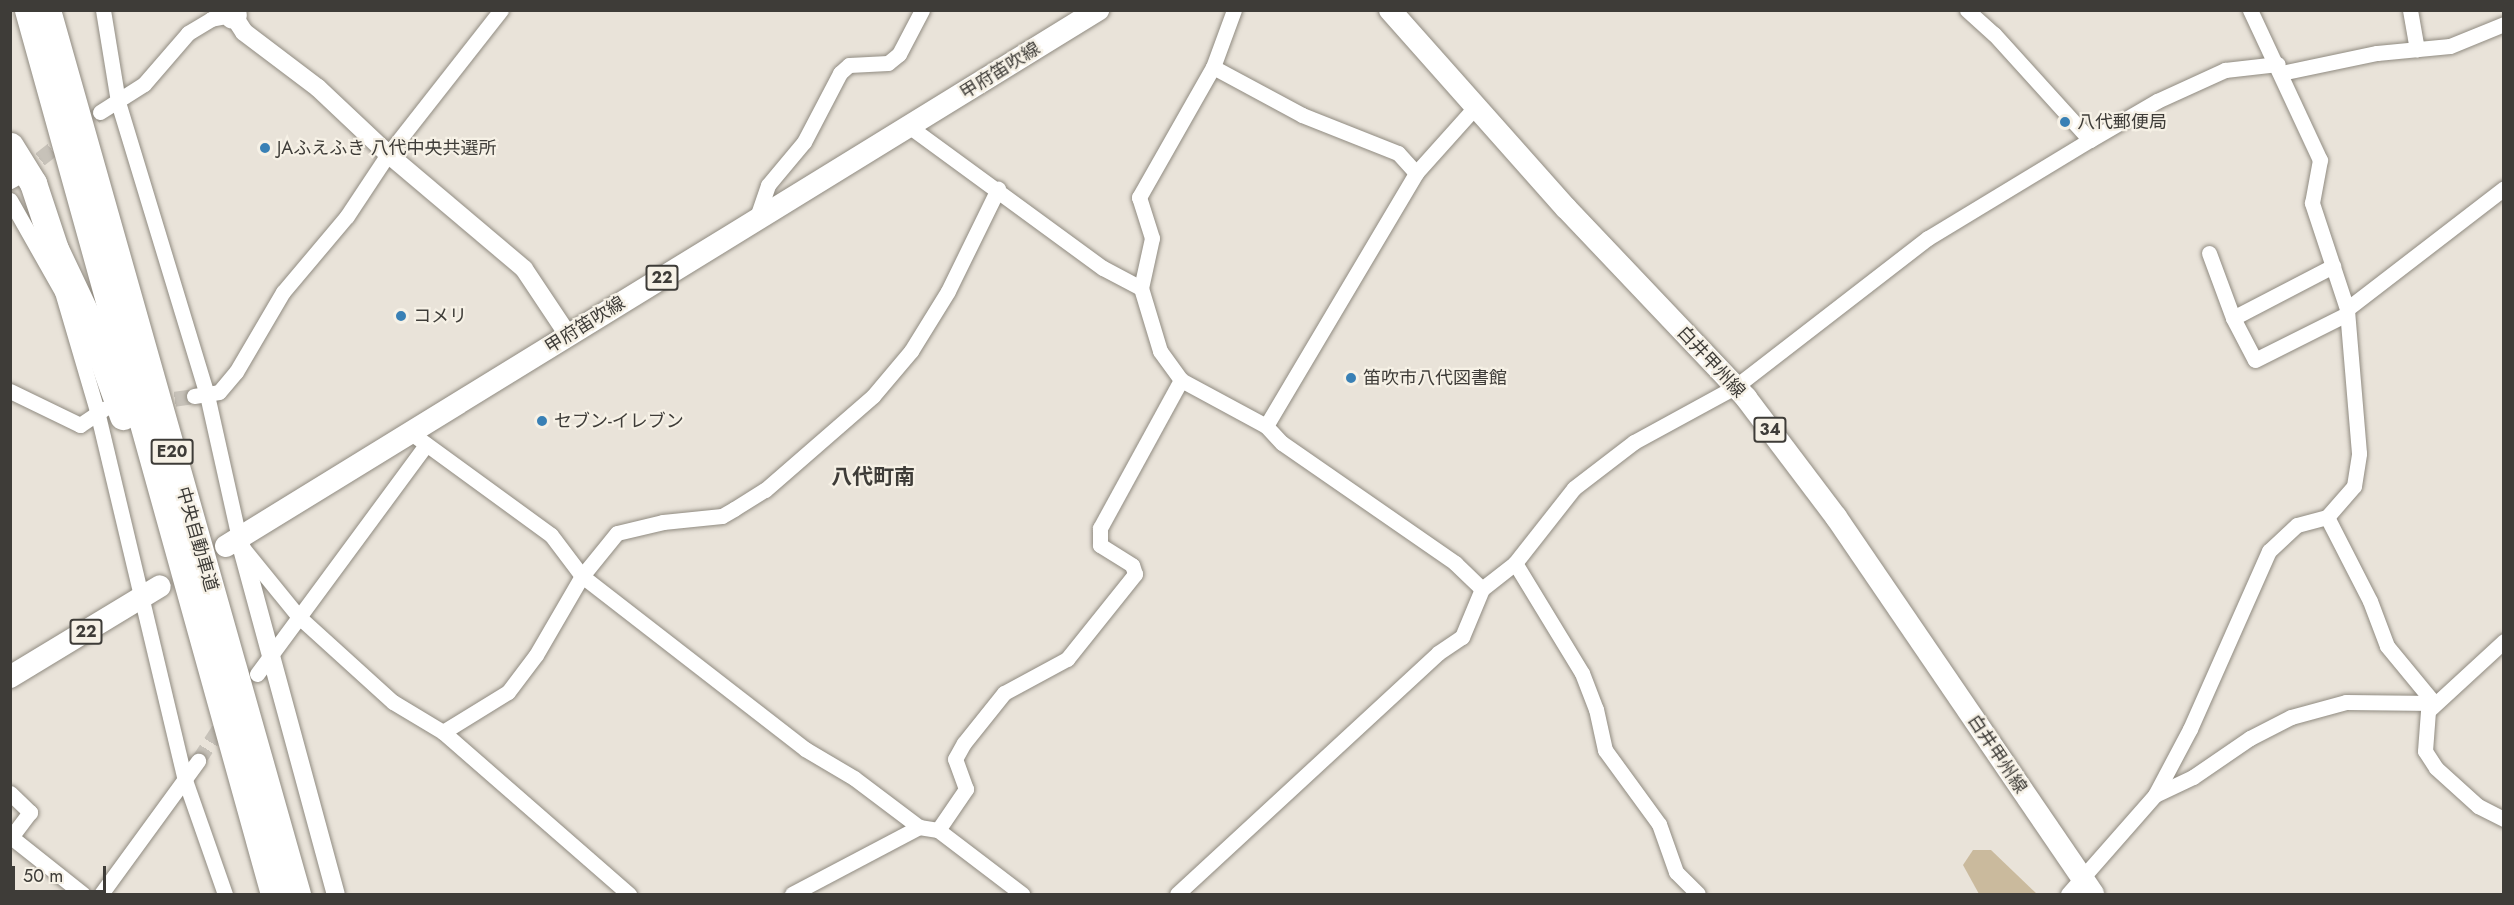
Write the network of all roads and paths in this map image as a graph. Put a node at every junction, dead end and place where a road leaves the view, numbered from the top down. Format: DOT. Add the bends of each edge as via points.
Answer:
graph roads {
  1 [pos="28,10"];
  2 [pos="47,10"];
  3 [pos="68,10"];
  4 [pos="103,10"];
  5 [pos="501,10"];
  6 [pos="922,10"];
  7 [pos="1098,10"];
  8 [pos="1234,10"];
  9 [pos="1390,10"];
  10 [pos="1967,10"];
  11 [pos="2250,10"];
  12 [pos="2410,10"];
  13 [pos="225,13"];
  14 [pos="2504,24"];
  15 [pos="2417,49"];
  16 [pos="1213,67"];
  17 [pos="2280,69"];
  18 [pos="118,102"];
  19 [pos="1477,105"];
  20 [pos="100,112"];
  21 [pos="910,127"];
  22 [pos="2090,140"];
  23 [pos="10,146"];
  24 [pos="388,154"];
  25 [pos="1416,172"];
  26 [pos="2504,188"];
  27 [pos="998,189"];
  28 [pos="10,200"];
  29 [pos="756,220"];
  30 [pos="2209,253"];
  31 [pos="2333,267"];
  32 [pos="1141,288"];
  33 [pos="2347,311"];
  34 [pos="2234,318"];
  35 [pos="568,335"];
  36 [pos="1181,380"];
  37 [pos="1735,387"];
  38 [pos="10,391"];
  39 [pos="200,396"];
  40 [pos="100,410"];
  41 [pos="161,413"];
  42 [pos="1266,426"];
  43 [pos="419,439"];
  44 [pos="2327,517"];
  45 [pos="236,544"];
  46 [pos="1515,563"];
  47 [pos="582,576"];
  48 [pos="1482,589"];
  49 [pos="152,591"];
  50 [pos="298,615"];
  51 [pos="197,623"];
  52 [pos="2504,641"];
  53 [pos="270,653"];
  54 [pos="257,674"];
  55 [pos="10,676"];
  56 [pos="2434,703"];
  57 [pos="444,732"];
  58 [pos="198,761"];
  59 [pos="185,780"];
  60 [pos="10,793"];
  61 [pos="2155,795"];
  62 [pos="2504,819"];
  63 [pos="919,827"];
  64 [pos="938,830"];
  65 [pos="2088,886"];
  66 [pos="83,894"];
  67 [pos="101,894"];
  68 [pos="225,894"];
  69 [pos="274,894"];
  70 [pos="297,894"];
  71 [pos="336,894"];
  72 [pos="629,894"];
  73 [pos="792,894"];
  74 [pos="1022,894"];
  75 [pos="1177,894"];
  76 [pos="1698,894"];
  77 [pos="2068,894"];
  1 -- 51 [label="highway, 中央自動車道 / E20"];
  2 -- 41 [label="highway, 中央自動車道 / E20"];
  3 -- 41 [label="highway" via="80,85"];
  4 -- 18 [label="street"];
  5 -- 24 [label="street"];
  6 -- 29 [label="street" via="899,54 888,63 849,65 840,73 804,142 768,185"];
  7 -- 21 [label="main road, 甲府笛吹線 / 22"];
  8 -- 16 [label="street"];
  9 -- 19 [label="main road, 白井甲州線 / 34"];
  10 -- 22 [label="street" via="1994,34"];
  11 -- 17 [label="street"];
  12 -- 15 [label="street"];
  13 -- 18 [label="street" via="188,33 144,84"];
  13 -- 24 [label="street" via="318,88"];
  14 -- 15 [label="street" via="2450,46"];
  15 -- 17 [label="street"];
  16 -- 25 [label="street" via="1302,115 1398,153"];
  16 -- 32 [label="street" via="1138,197 1152,238"];
  17 -- 22 [label="street" via="2225,70 2157,101"];
  17 -- 31 [label="street" via="2320,160 2312,203"];
  18 -- 20 [label="street"];
  18 -- 39 [label="street"];
  19 -- 25 [label="street"];
  19 -- 37 [label="main road, 白井甲州線 / 34" via="1566,208"];
  21 -- 27 [label="street"];
  21 -- 29 [label="main road, 甲府笛吹線 / 22"];
  22 -- 37 [label="street" via="1928,238"];
  23 -- 51 [label="highway" via="24,162 55,249 89,321"];
  24 -- 35 [label="street" via="524,269"];
  24 -- 39 [label="street" via="347,216 283,292 236,372 219,392"];
  25 -- 42 [label="street"];
  26 -- 33 [label="street"];
  27 -- 32 [label="street" via="1103,268"];
  27 -- 47 [label="street" via="948,291 911,351 873,396 765,490 734,510 722,516 663,522 617,533"];
  28 -- 40 [label="street" via="62,292"];
  29 -- 35 [label="main road, 甲府笛吹線 / 22"];
  30 -- 34 [label="street"];
  31 -- 33 [label="street"];
  31 -- 34 [label="street"];
  32 -- 36 [label="street" via="1160,351"];
  33 -- 34 [label="street" via="2255,360"];
  33 -- 44 [label="street" via="2359,453 2355,486"];
  35 -- 43 [label="main road, 甲府笛吹線 / 22"];
  36 -- 42 [label="street"];
  36 -- 64 [label="street" via="1100,528 1100,545 1132,565 1135,574 1067,659 1004,693 964,743 955,759 966,789"];
  37 -- 46 [label="street" via="1634,442 1574,488"];
  37 -- 65 [label="main road, 白井甲州線 / 34" via="1836,517"];
  38 -- 40 [label="street" via="80,425"];
  39 -- 45 [label="street"];
  40 -- 49 [label="street"];
  41 -- 70 [label="highway, 中央自動車道 / E20"];
  42 -- 48 [label="street" via="1281,443 1455,563"];
  43 -- 45 [label="main road, 甲府笛吹線 / 22"];
  43 -- 47 [label="street" via="551,535"];
  43 -- 50 [label="street"];
  44 -- 56 [label="street" via="2370,601 2387,646"];
  44 -- 61 [label="street" via="2297,525 2269,551 2190,729"];
  45 -- 50 [label="street"];
  45 -- 53 [label="street"];
  46 -- 48 [label="street"];
  46 -- 76 [label="street" via="1582,673 1596,709 1605,750 1659,824 1676,872"];
  47 -- 57 [label="street" via="536,656 508,692"];
  47 -- 63 [label="street" via="789,738 854,777"];
  48 -- 75 [label="street" via="1462,637 1438,653"];
  49 -- 55 [label="main road, 22"];
  49 -- 59 [label="street"];
  50 -- 53 [label="street"];
  50 -- 57 [label="street" via="393,702"];
  51 -- 69 [label="highway, 中央自動車道 / E20"];
  52 -- 56 [label="street"];
  53 -- 54 [label="street"];
  53 -- 71 [label="street"];
  56 -- 61 [label="street" via="2346,702 2290,717 2250,738 2193,777"];
  56 -- 62 [label="street" via="2428,711 2425,751 2436,768 2478,806"];
  57 -- 72 [label="street"];
  58 -- 59 [label="street"];
  59 -- 67 [label="street"];
  59 -- 68 [label="street"];
  60 -- 66 [label="street" via="30,812 11,837"];
  61 -- 65 [label="street"];
  63 -- 64 [label="street"];
  63 -- 73 [label="street"];
  64 -- 74 [label="street"];
  65 -- 77 [label="street"];
}
